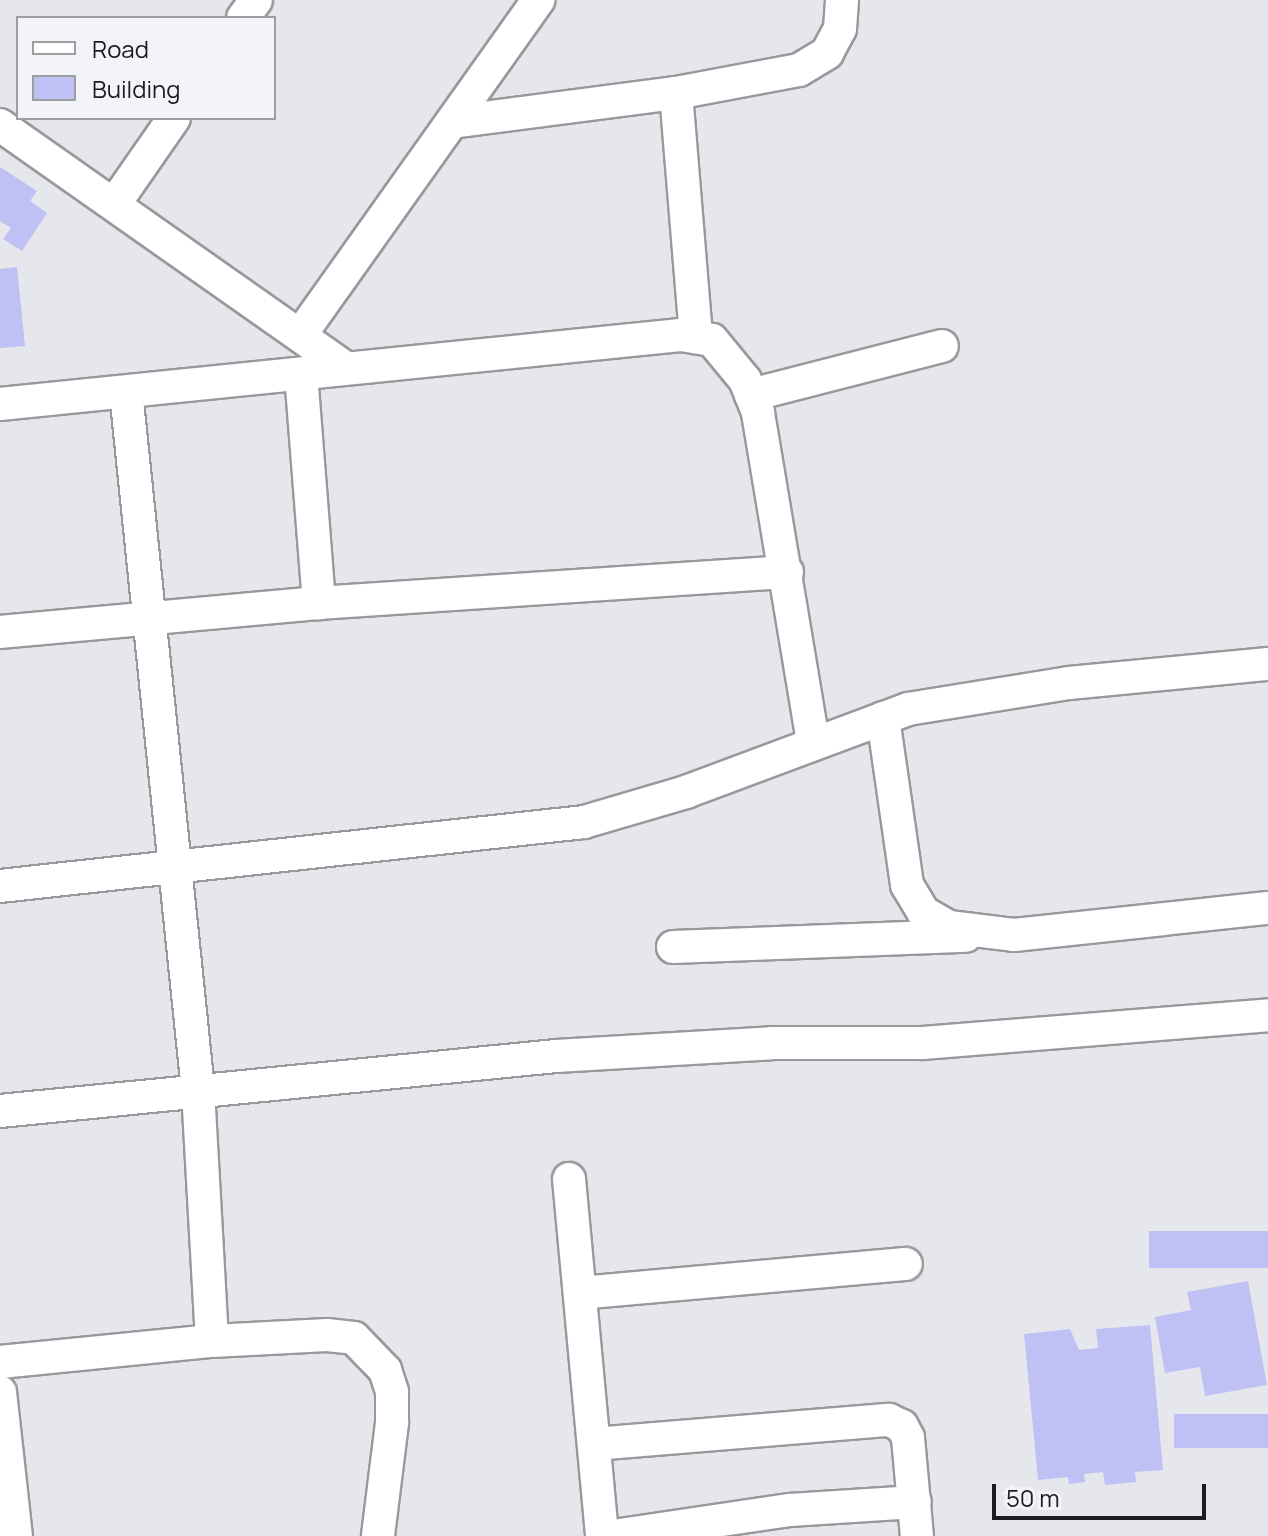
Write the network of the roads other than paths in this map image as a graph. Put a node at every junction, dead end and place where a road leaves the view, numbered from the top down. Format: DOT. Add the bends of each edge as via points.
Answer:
graph roads {
  1 [pos="538,0"];
  2 [pos="842,0"];
  3 [pos="676,93"];
  4 [pos="173,120"];
  5 [pos="452,122"];
  6 [pos="0,125"];
  7 [pos="115,203"];
  8 [pos="301,334"];
  9 [pos="696,337"];
  10 [pos="942,346"];
  11 [pos="346,368"];
  12 [pos="301,374"];
  13 [pos="126,392"];
  14 [pos="751,395"];
  15 [pos="0,404"];
  16 [pos="787,572"];
  17 [pos="319,603"];
  18 [pos="148,617"];
  19 [pos="0,632"];
  20 [pos="1268,664"];
  21 [pos="883,718"];
  22 [pos="813,743"];
  23 [pos="176,869"];
  24 [pos="0,886"];
  25 [pos="1268,908"];
  26 [pos="1014,935"];
  27 [pos="673,947"];
  28 [pos="1268,1015"];
  29 [pos="198,1090"];
  30 [pos="0,1111"];
  31 [pos="569,1179"];
  32 [pos="906,1264"];
  33 [pos="580,1293"];
  34 [pos="212,1341"];
  35 [pos="0,1362"];
  36 [pos="0,1392"];
  37 [pos="594,1444"];
  38 [pos="915,1502"];
  39 [pos="791,1523"];
  40 [pos="16,1536"];
  41 [pos="378,1536"];
  42 [pos="602,1536"];
  43 [pos="613,1536"];
  44 [pos="917,1536"];
  1 -- 5 [label="street"];
  2 -- 3 [label="street" via="840,29 827,53 799,70"];
  3 -- 5 [label="street"];
  3 -- 9 [label="street"];
  4 -- 7 [label="street"];
  5 -- 8 [label="street"];
  6 -- 7 [label="street"];
  7 -- 8 [label="street"];
  8 -- 11 [label="street"];
  9 -- 11 [label="street"];
  9 -- 14 [label="street" via="712,340 729,356"];
  10 -- 14 [label="street"];
  11 -- 12 [label="street"];
  12 -- 13 [label="street"];
  12 -- 17 [label="street"];
  13 -- 15 [label="street"];
  13 -- 18 [label="street"];
  14 -- 16 [label="street"];
  16 -- 17 [label="street"];
  16 -- 22 [label="street"];
  17 -- 18 [label="street"];
  18 -- 19 [label="street"];
  18 -- 23 [label="street"];
  20 -- 21 [label="street" via="1069,683 908,709"];
  21 -- 22 [label="street"];
  21 -- 26 [label="street" via="907,885 923,912 949,927"];
  22 -- 23 [label="street" via="686,792 584,822"];
  23 -- 24 [label="street"];
  23 -- 29 [label="street"];
  25 -- 26 [label="street"];
  26 -- 27 [label="street"];
  28 -- 29 [label="street" via="923,1043 772,1043 584,1054"];
  29 -- 30 [label="street"];
  29 -- 34 [label="street"];
  31 -- 33 [label="street"];
  32 -- 33 [label="street"];
  33 -- 37 [label="street"];
  34 -- 35 [label="street"];
  34 -- 41 [label="street" via="327,1335 354,1338 369,1350 385,1370 392,1392"];
  36 -- 40 [label="street"];
  37 -- 38 [label="street" via="889,1420 902,1426 908,1438"];
  37 -- 42 [label="street"];
  38 -- 39 [label="street"];
  38 -- 44 [label="street"];
  39 -- 43 [label="street"];
}
